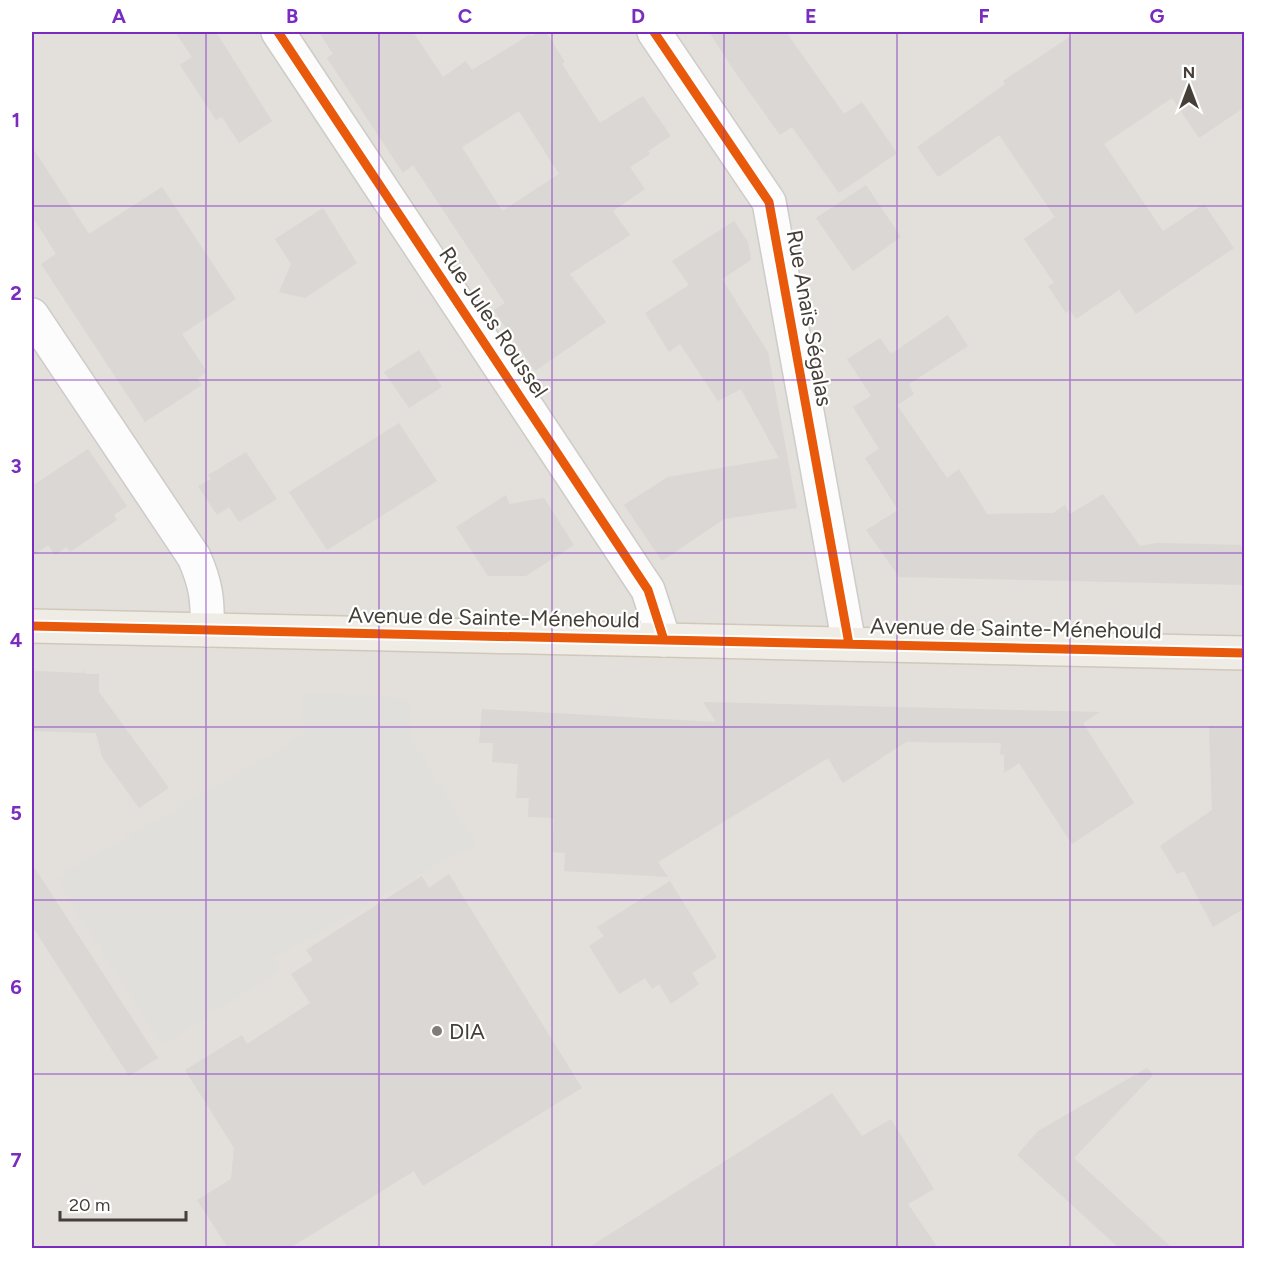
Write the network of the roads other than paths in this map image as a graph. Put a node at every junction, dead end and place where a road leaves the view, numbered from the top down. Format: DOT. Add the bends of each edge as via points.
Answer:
graph roads {
  1 [pos="278,32"];
  2 [pos="654,32"];
  3 [pos="32,315"];
  4 [pos="32,626"];
  5 [pos="207,630"];
  6 [pos="664,640"];
  7 [pos="849,644"];
  8 [pos="1245,653"];
  1 -- 6 [label="street, Rue Jules Roussel" via="648,590"];
  2 -- 7 [label="street, Rue Anaïs Ségalas" via="769,202"];
  3 -- 5 [label="street" via="194,557 205,582"];
  4 -- 5 [label="main road, Avenue de Sainte-Ménehould"];
  5 -- 6 [label="main road, Avenue de Sainte-Ménehould"];
  6 -- 7 [label="main road, Avenue de Sainte-Ménehould"];
  7 -- 8 [label="main road, Avenue de Sainte-Ménehould"];
}
